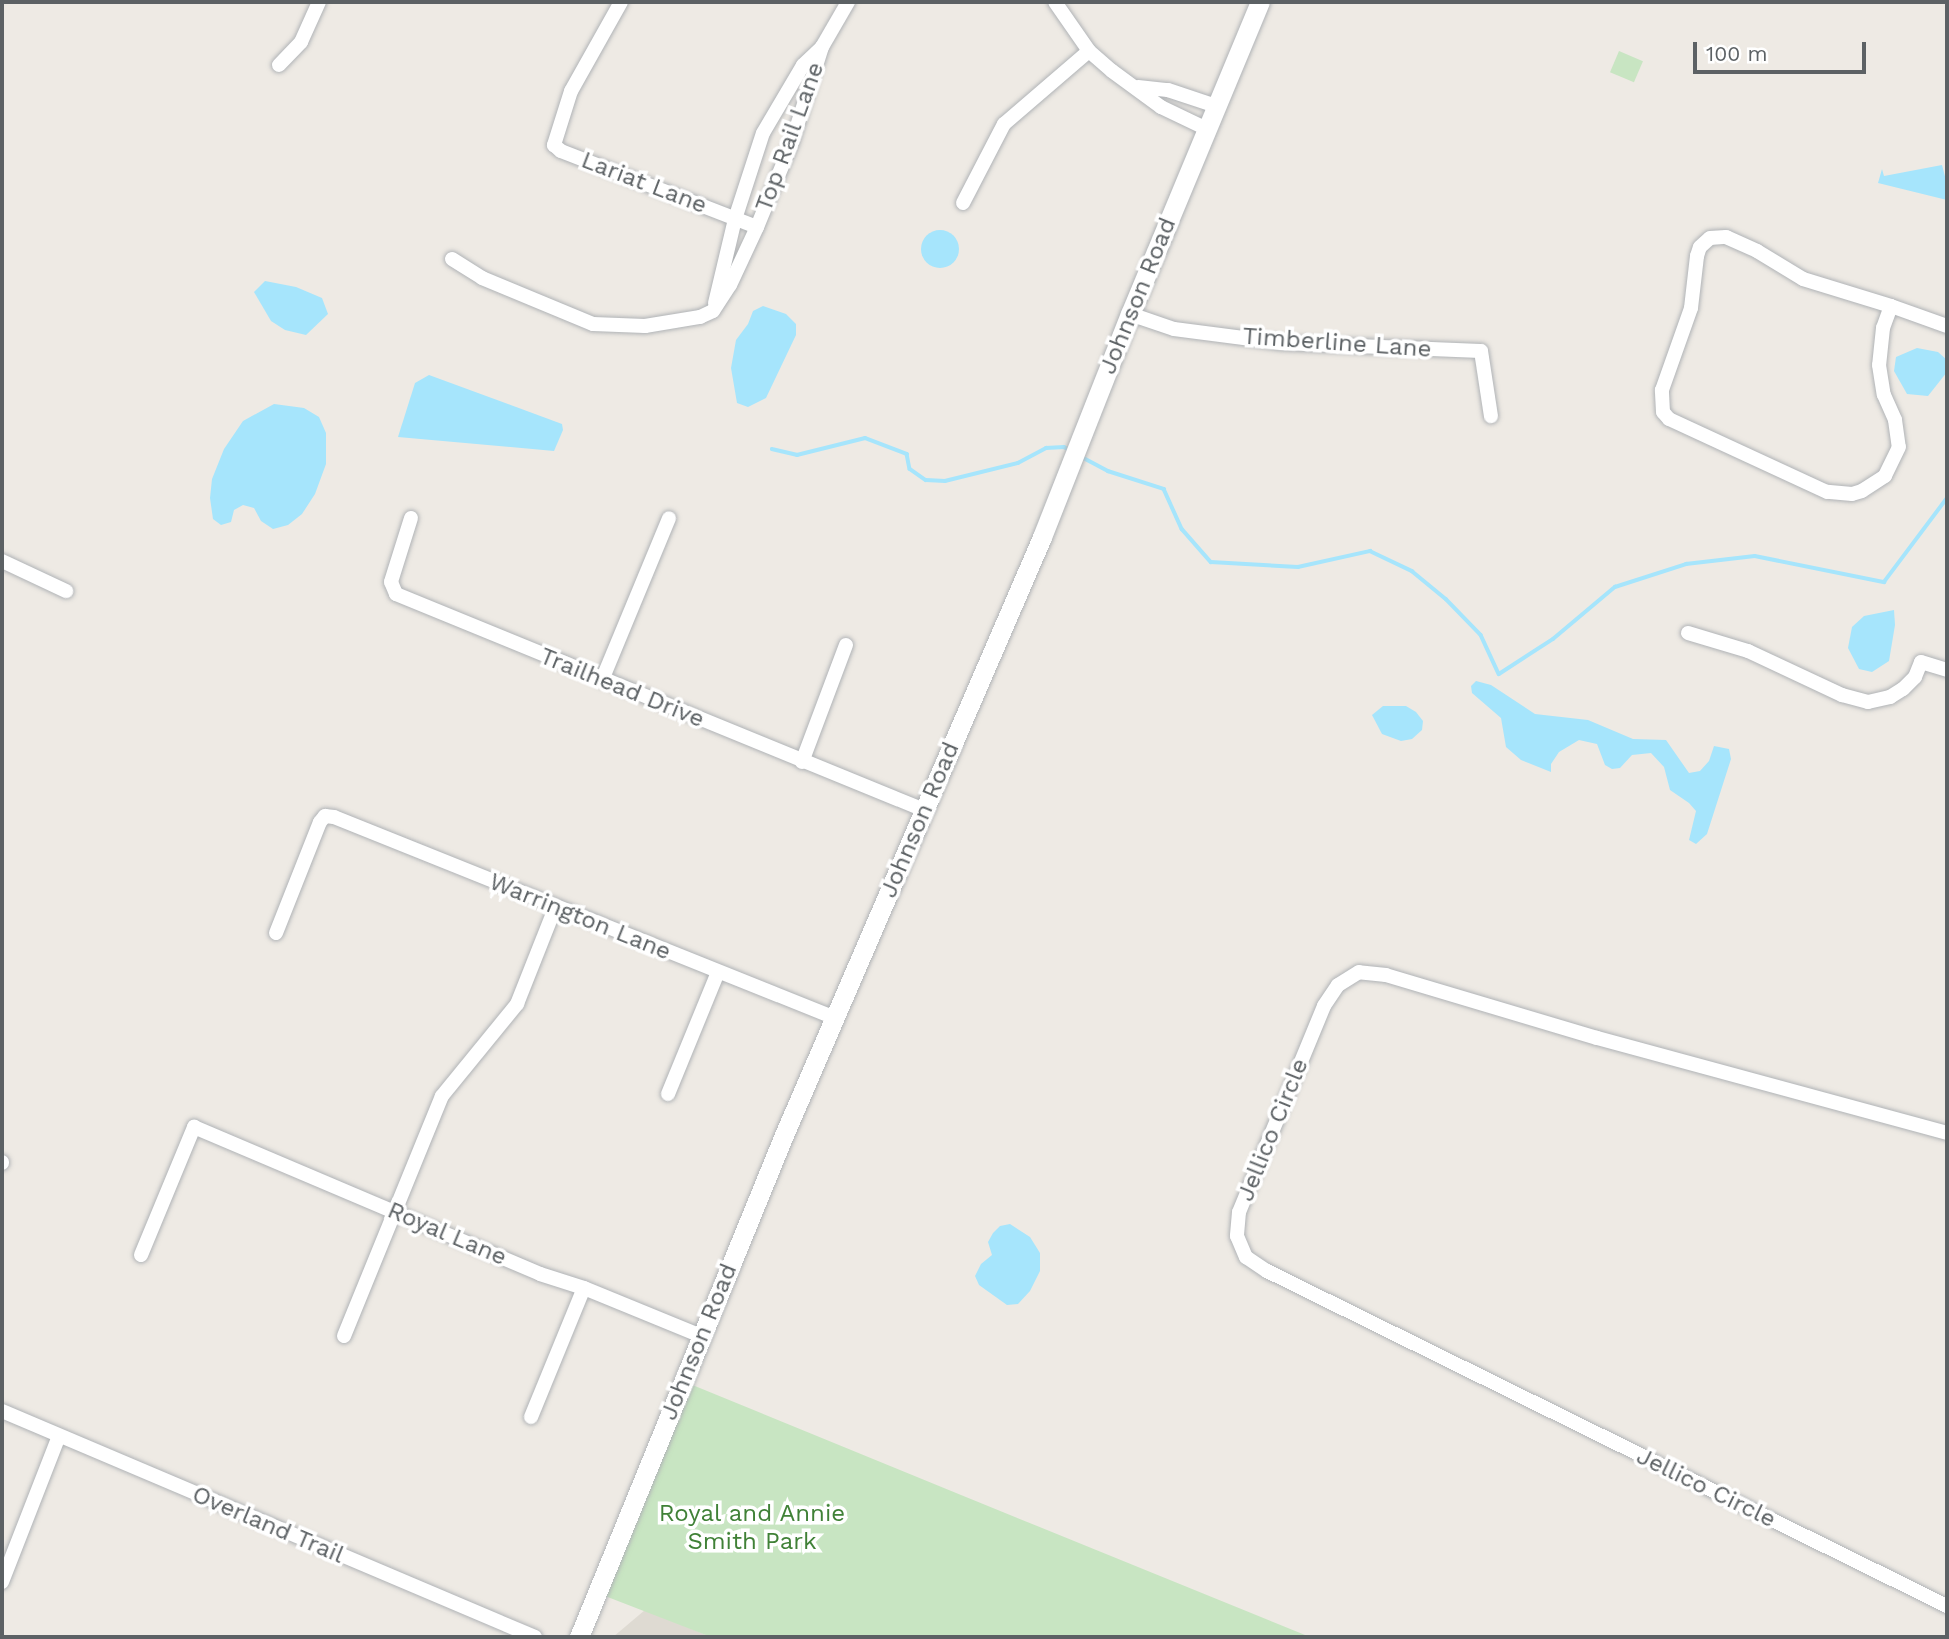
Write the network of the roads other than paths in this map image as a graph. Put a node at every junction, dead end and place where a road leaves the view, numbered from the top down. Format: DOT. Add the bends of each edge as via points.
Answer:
graph roads {
  1 [pos="319,2"];
  2 [pos="621,2"];
  3 [pos="848,2"];
  4 [pos="1055,2"];
  5 [pos="1260,2"];
  6 [pos="822,47"];
  7 [pos="1089,51"];
  8 [pos="279,65"];
  9 [pos="1138,87"];
  10 [pos="1216,106"];
  11 [pos="1207,129"];
  12 [pos="963,203"];
  13 [pos="734,219"];
  14 [pos="757,227"];
  15 [pos="452,259"];
  16 [pos="1891,306"];
  17 [pos="713,311"];
  18 [pos="1130,314"];
  19 [pos="1947,327"];
  20 [pos="1490,416"];
  21 [pos="411,518"];
  22 [pos="668,518"];
  23 [pos="2,561"];
  24 [pos="66,591"];
  25 [pos="1688,633"];
  26 [pos="846,645"];
  27 [pos="1947,670"];
  28 [pos="602,680"];
  29 [pos="802,762"];
  30 [pos="924,810"];
  31 [pos="555,908"];
  32 [pos="276,933"];
  33 [pos="718,972"];
  34 [pos="835,1018"];
  35 [pos="668,1094"];
  36 [pos="1947,1133"];
  37 [pos="394,1211"];
  38 [pos="141,1255"];
  39 [pos="584,1288"];
  40 [pos="344,1336"];
  41 [pos="701,1336"];
  42 [pos="2,1410"];
  43 [pos="531,1417"];
  44 [pos="59,1436"];
  45 [pos="2,1582"];
  46 [pos="1947,1605"];
  47 [pos="535,1637"];
  48 [pos="579,1637"];
  1 -- 8 [label="street" via="301,42"];
  2 -- 13 [label="street, Lariat Lane" via="571,91 554,145"];
  3 -- 6 [label="street, Top Rail Lane"];
  4 -- 7 [label="street"];
  5 -- 10 [label="street, Johnson Road"];
  6 -- 13 [label="street, Top Rail Lane" via="803,65 763,133"];
  6 -- 14 [label="street, Top Rail Lane" via="792,142"];
  7 -- 9 [label="street"];
  7 -- 12 [label="street" via="1004,124"];
  9 -- 10 [label="street" via="1168,90"];
  9 -- 11 [label="street" via="1161,107"];
  10 -- 11 [label="street, Johnson Road"];
  11 -- 18 [label="street, Johnson Road"];
  13 -- 14 [label="street, Top Rail Lane"];
  13 -- 17 [label="street, Top Rail Lane"];
  14 -- 17 [label="street, Top Rail Lane"];
  15 -- 17 [label="street" via="482,278 593,324 645,326"];
  16 -- 16 [label="street" via="1803,279 1726,237 1710,238 1697,256 1691,308 1662,390 1662,412 1827,492 1862,491 1885,476 1899,447 1879,365"];
  16 -- 19 [label="street"];
  18 -- 20 [label="street, Timberline Lane" via="1174,329 1282,343 1481,351"];
  18 -- 30 [label="street, Johnson Road" via="1070,468"];
  21 -- 28 [label="street, Trailhead Drive" via="391,582 396,594"];
  22 -- 28 [label="street"];
  23 -- 24 [label="street"];
  25 -- 27 [label="street" via="1766,658 1842,695 1868,702 1903,689 1921,662"];
  26 -- 29 [label="street"];
  28 -- 29 [label="street, Trailhead Drive"];
  29 -- 30 [label="street, Trailhead Drive"];
  30 -- 34 [label="street, Johnson Road"];
  31 -- 32 [label="street, Warrington Lane" via="325,816"];
  31 -- 33 [label="street, Warrington Lane"];
  31 -- 37 [label="street" via="517,1004 442,1096"];
  33 -- 34 [label="street, Warrington Lane"];
  33 -- 35 [label="street"];
  34 -- 41 [label="street, Johnson Road"];
  36 -- 46 [label="street, Jellico Circle" via="1585,1035 1386,975 1359,972 1338,985 1324,1006 1239,1212 1237,1236 1246,1257 1266,1271"];
  37 -- 38 [label="street, Royal Lane" via="194,1127"];
  37 -- 39 [label="street, Royal Lane" via="540,1274"];
  37 -- 40 [label="street"];
  39 -- 41 [label="street, Royal Lane"];
  39 -- 43 [label="street"];
  41 -- 48 [label="street, Johnson Road"];
  42 -- 44 [label="street, Overland Trail"];
  44 -- 45 [label="street"];
  44 -- 47 [label="street, Overland Trail"];
}
